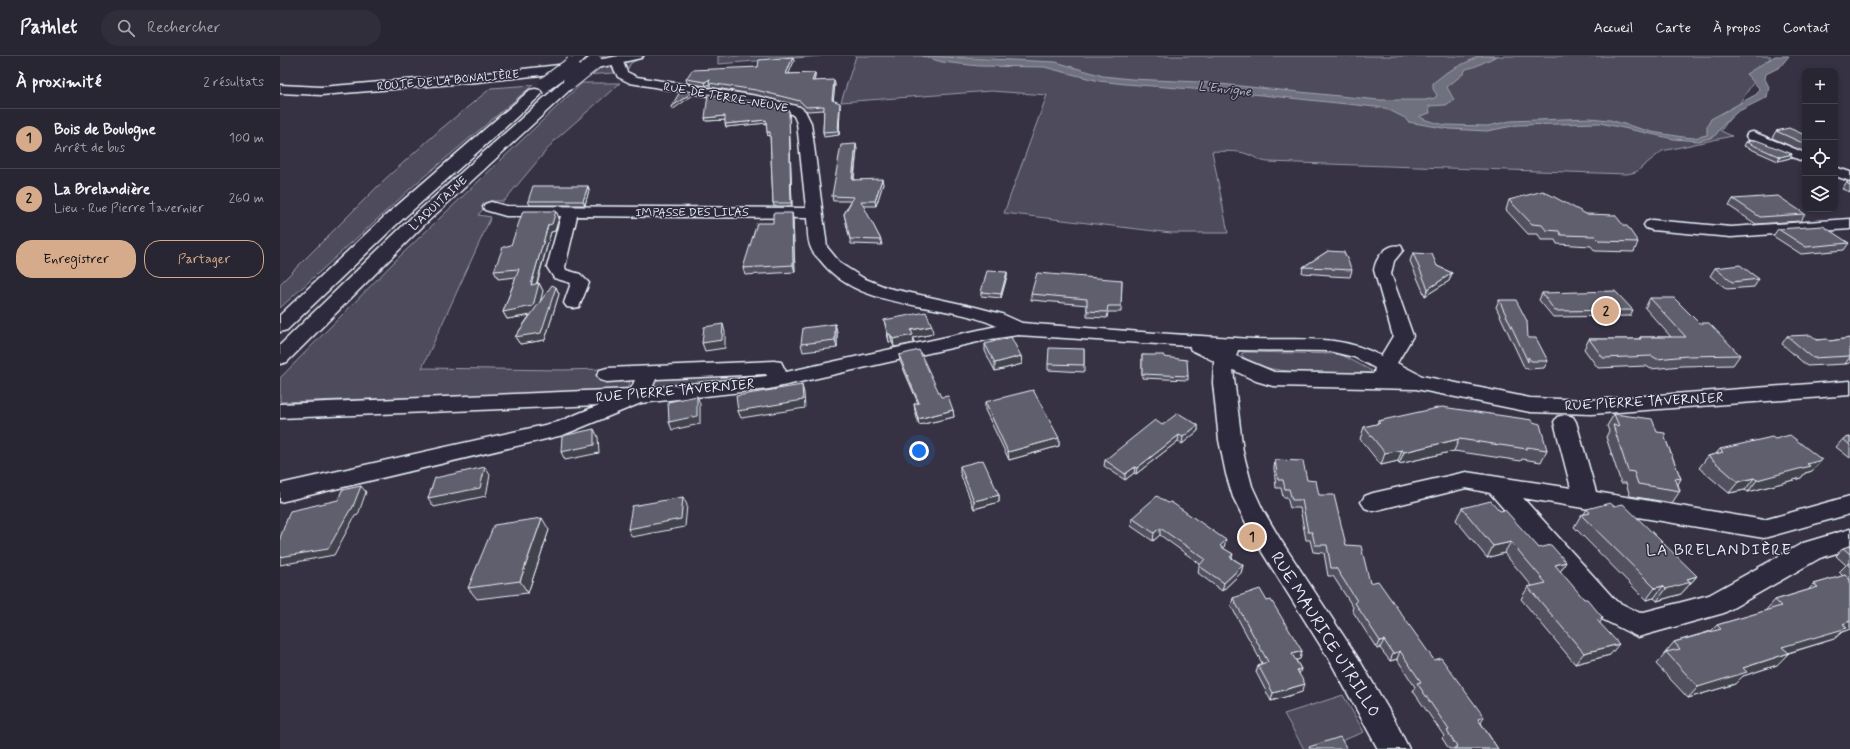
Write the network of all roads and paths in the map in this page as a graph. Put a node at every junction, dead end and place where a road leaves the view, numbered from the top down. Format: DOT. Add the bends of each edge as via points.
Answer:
graph roads {
  1 [pos="582,56"];
  2 [pos="636,56"];
  3 [pos="604,60"];
  4 [pos="596,78"];
  5 [pos="280,90"];
  6 [pos="315,102"];
  7 [pos="1753,136"];
  8 [pos="1802,157"];
  9 [pos="1838,171"];
  10 [pos="1850,177"];
  11 [pos="491,208"];
  12 [pos="570,211"];
  13 [pos="814,213"];
  14 [pos="1850,224"];
  15 [pos="1652,225"];
  16 [pos="1395,250"];
  17 [pos="574,302"];
  18 [pos="280,326"];
  19 [pos="1018,329"];
  20 [pos="1228,350"];
  21 [pos="280,356"];
  22 [pos="648,373"];
  23 [pos="1380,373"];
  24 [pos="607,375"];
  25 [pos="778,380"];
  26 [pos="1850,388"];
  27 [pos="638,396"];
  28 [pos="280,411"];
  29 [pos="1565,422"];
  30 [pos="1497,485"];
  31 [pos="280,493"];
  32 [pos="1586,500"];
  33 [pos="1373,502"];
  34 [pos="1850,505"];
  35 [pos="1850,538"];
  36 [pos="1394,749"];
  1 -- 18 [label="highway, L'AQUITAINE, bridge" via="545,84 401,211"];
  2 -- 3 [label="street, ROUTE DE LA BONALIÈRE"];
  3 -- 5 [label="street, ROUTE DE LA BONALIÈRE" via="476,78 306,92"];
  3 -- 13 [label="street, RUE DE TERRE-NEUVE" via="622,74 619,77 654,85 757,100 795,110 804,123"];
  3 -- 21 [label="highway, L'AQUITAINE, bridge" via="570,82 418,221"];
  4 -- 6 [label="street"];
  7 -- 8 [label="street"];
  9 -- 10 [label="street"];
  11 -- 12 [label="street, IMPASSE DES LILAS" via="506,212"];
  12 -- 13 [label="street, IMPASSE DES LILAS"];
  12 -- 17 [label="street" via="556,267 560,274 578,279 580,283"];
  13 -- 19 [label="street, RUE DE TERRE-NEUVE" via="818,248 824,259 852,280 911,299 986,314"];
  14 -- 15 [label="street" via="1731,232"];
  16 -- 23 [label="street" via="1386,258 1382,274 1403,336"];
  19 -- 20 [label="street, RUE PIERRE TAVERNIER" via="1184,340"];
  19 -- 25 [label="street, RUE PIERRE TAVERNIER"];
  20 -- 23 [label="street, RUE PIERRE TAVERNIER" via="1329,345 1346,348"];
  20 -- 23 [label="street, RUE PIERRE TAVERNIER" via="1263,376 1274,379"];
  20 -- 36 [label="street, RUE MAURICE UTRILLO" via="1223,384 1230,443 1245,497 1257,524 1350,668"];
  22 -- 24 [label="street"];
  22 -- 25 [label="street" via="774,367"];
  22 -- 27 [label="street"];
  23 -- 26 [label="street, RUE PIERRE TAVERNIER" via="1530,405 1591,406"];
  25 -- 27 [label="street, RUE PIERRE TAVERNIER"];
  27 -- 28 [label="street, RUE PIERRE TAVERNIER"];
  27 -- 31 [label="street" via="563,428"];
  29 -- 32 [label="street"];
  30 -- 32 [label="street"];
  30 -- 33 [label="street" via="1466,480"];
  30 -- 35 [label="street" via="1606,609 1638,625 1715,605 1812,550"];
  32 -- 34 [label="street" via="1764,529"];
}
